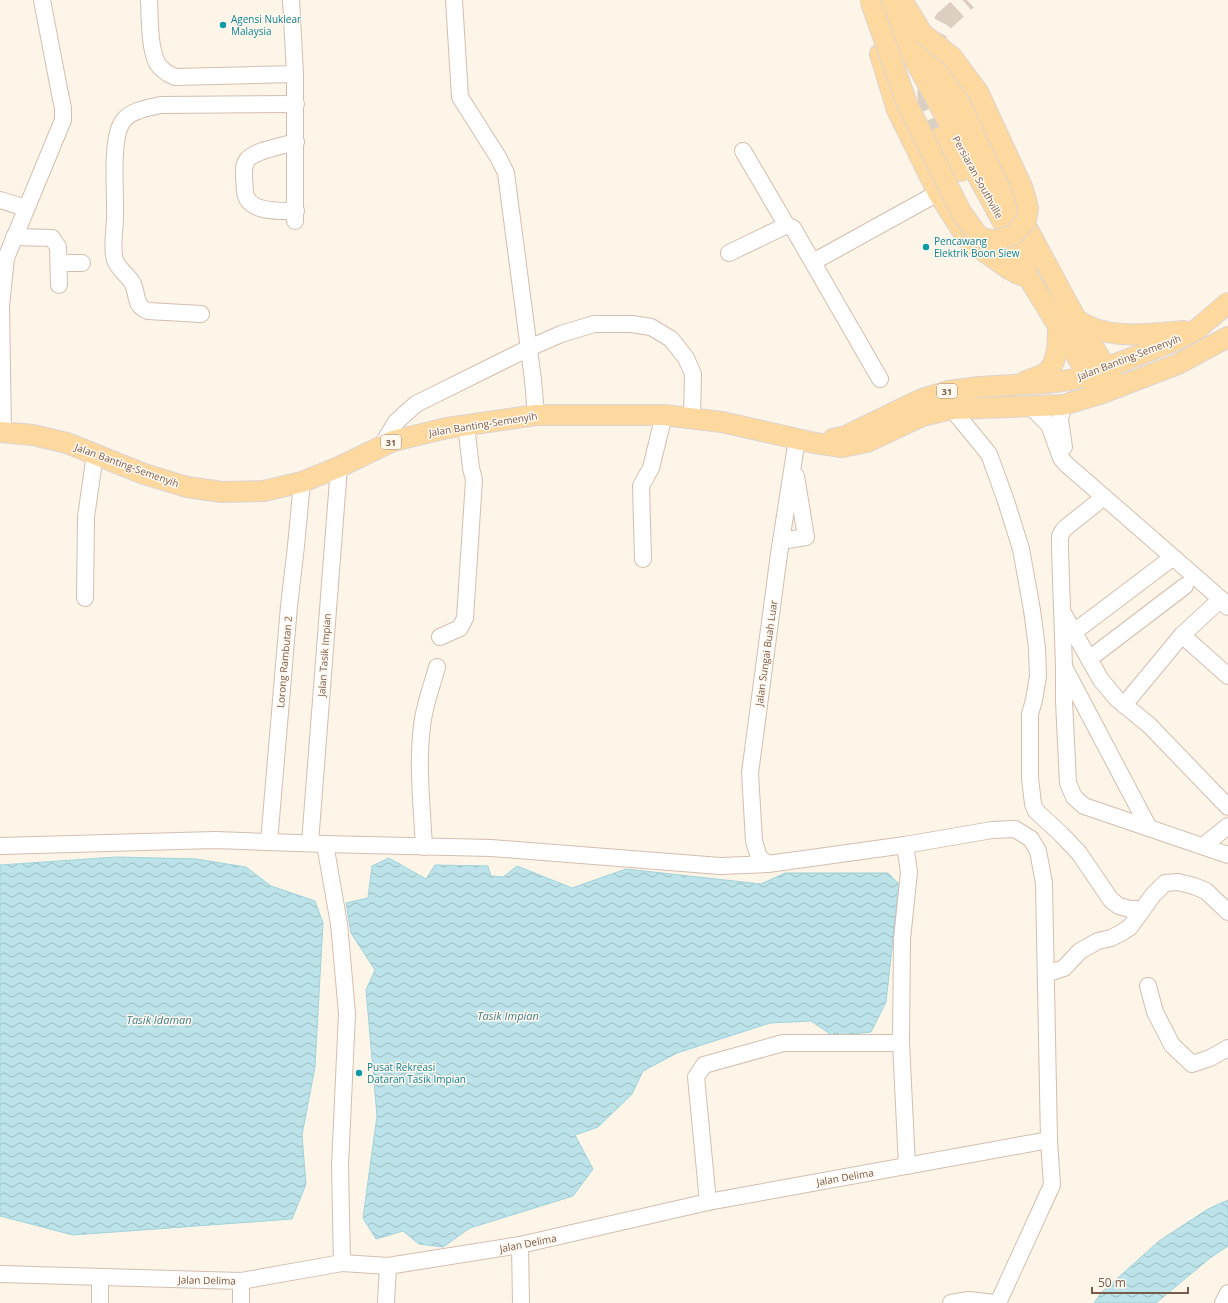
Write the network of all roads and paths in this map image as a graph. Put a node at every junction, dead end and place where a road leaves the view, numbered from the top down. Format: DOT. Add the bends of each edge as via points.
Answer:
graph roads {
  1 [pos="42,0"];
  2 [pos="149,0"];
  3 [pos="292,0"];
  4 [pos="454,0"];
  5 [pos="865,0"];
  6 [pos="870,0"];
  7 [pos="882,0"];
  8 [pos="902,0"];
  9 [pos="922,33"];
  10 [pos="296,74"];
  11 [pos="296,104"];
  12 [pos="940,137"];
  13 [pos="296,142"];
  14 [pos="743,151"];
  15 [pos="938,193"];
  16 [pos="0,200"];
  17 [pos="26,208"];
  18 [pos="786,226"];
  19 [pos="14,237"];
  20 [pos="729,253"];
  21 [pos="813,262"];
  22 [pos="82,263"];
  23 [pos="59,264"];
  24 [pos="1028,277"];
  25 [pos="59,285"];
  26 [pos="1228,303"];
  27 [pos="201,314"];
  28 [pos="1067,323"];
  29 [pos="1196,330"];
  30 [pos="1228,337"];
  31 [pos="529,348"];
  32 [pos="1106,368"];
  33 [pos="1088,375"];
  34 [pos="880,379"];
  35 [pos="1012,385"];
  36 [pos="1118,387"];
  37 [pos="1100,394"];
  38 [pos="1063,405"];
  39 [pos="1031,407"];
  40 [pos="952,410"];
  41 [pos="536,415"];
  42 [pos="664,415"];
  43 [pos="692,418"];
  44 [pos="466,425"];
  45 [pos="2,432"];
  46 [pos="806,441"];
  47 [pos="382,446"];
  48 [pos="95,454"];
  49 [pos="794,461"];
  50 [pos="1066,464"];
  51 [pos="339,467"];
  52 [pos="302,482"];
  53 [pos="1104,497"];
  54 [pos="781,541"];
  55 [pos="643,559"];
  56 [pos="1168,561"];
  57 [pos="1185,586"];
  58 [pos="85,598"];
  59 [pos="1224,603"];
  60 [pos="1062,611"];
  61 [pos="1074,632"];
  62 [pos="1182,635"];
  63 [pos="440,637"];
  64 [pos="1089,659"];
  65 [pos="437,667"];
  66 [pos="1064,667"];
  67 [pos="1228,676"];
  68 [pos="1124,705"];
  69 [pos="1228,807"];
  70 [pos="1228,826"];
  71 [pos="1150,828"];
  72 [pos="269,842"];
  73 [pos="317,844"];
  74 [pos="905,844"];
  75 [pos="0,846"];
  76 [pos="1203,846"];
  77 [pos="424,847"];
  78 [pos="1228,854"];
  79 [pos="768,864"];
  80 [pos="1143,909"];
  81 [pos="1228,912"];
  82 [pos="1046,974"];
  83 [pos="1148,986"];
  84 [pos="901,1043"];
  85 [pos="1228,1048"];
  86 [pos="1049,1140"];
  87 [pos="907,1166"];
  88 [pos="708,1202"];
  89 [pos="520,1246"];
  90 [pos="342,1263"];
  91 [pos="388,1266"];
  92 [pos="0,1274"];
  93 [pos="100,1277"];
  94 [pos="241,1281"];
  95 [pos="1228,1293"];
  96 [pos="100,1303"];
  97 [pos="241,1303"];
  98 [pos="386,1303"];
  99 [pos="521,1303"];
  100 [pos="951,1303"];
  101 [pos="994,1303"];
  102 [pos="998,1303"];
  103 [pos="1223,1303"];
  1 -- 17 [label="street" via="63,108 63,120"];
  2 -- 10 [label="street" via="152,50 158,65 167,74 175,77"];
  3 -- 10 [label="street"];
  4 -- 31 [label="street" via="460,97 506,173"];
  5 -- 15 [label="main road" via="897,110"];
  6 -- 9 [label="main road, bridge" via="908,106 961,212 979,237 994,241 1013,235 1026,221 1028,208 1023,189 978,92 952,57"];
  7 -- 24 [label="main road, Persiaran Southville" via="1023,259"];
  8 -- 9 [label="main road, Persiaran Southville"];
  9 -- 28 [label="main road, Persiaran Southville"];
  10 -- 11 [label="street"];
  11 -- 13 [label="street"];
  11 -- 27 [label="street" via="161,105 129,114 122,122 115,151 115,261 134,285 142,309"];
  12 -- 24 [label="main road" via="1015,262"];
  13 -- 13 [label="street" via="296,216 253,205 245,194 245,162 267,150"];
  14 -- 18 [label="street"];
  15 -- 21 [label="street"];
  15 -- 24 [label="main road" via="968,240 1009,269"];
  16 -- 17 [label="street"];
  17 -- 19 [label="street"];
  18 -- 20 [label="street"];
  18 -- 21 [label="street" via="796,231"];
  19 -- 23 [label="street" via="52,238 58,247"];
  19 -- 45 [label="street" via="6,258 2,306"];
  21 -- 34 [label="street"];
  22 -- 23 [label="street"];
  23 -- 25 [label="street"];
  24 -- 28 [label="main road, Persiaran Southville"];
  26 -- 29 [label="main road, Jalan Banting-Semenyih / 31"];
  28 -- 29 [label="main road" via="1119,334"];
  28 -- 32 [label="main road, Persiaran Southville"];
  28 -- 33 [label="main road, Persiaran Southville"];
  28 -- 35 [label="main road" via="1049,370"];
  29 -- 32 [label="main road, Jalan Banting-Semenyih / 31"];
  30 -- 36 [label="main road, Jalan Banting-Semenyih / 31" via="1178,364"];
  31 -- 41 [label="street"];
  31 -- 43 [label="street" via="561,334 594,324 651,327 671,339 686,358 693,374"];
  31 -- 47 [label="street" via="416,404 396,422"];
  32 -- 33 [label="main road, Jalan Banting-Semenyih / 31"];
  32 -- 36 [label="main road, Persiaran Southville"];
  33 -- 35 [label="main road, Jalan Banting-Semenyih / 31" via="1070,380"];
  33 -- 37 [label="main road, Persiaran Southville"];
  35 -- 46 [label="main road, Jalan Banting-Semenyih / 31" via="948,391 922,399 846,436"];
  36 -- 37 [label="main road, Jalan Banting-Semenyih / 31"];
  37 -- 38 [label="main road, Jalan Banting-Semenyih / 31"];
  38 -- 39 [label="main road, Jalan Banting-Semenyih / 31"];
  38 -- 50 [label="street" via="1060,420"];
  39 -- 40 [label="main road, Jalan Banting-Semenyih / 31"];
  39 -- 50 [label="street" via="1049,425 1061,458"];
  40 -- 46 [label="main road, Jalan Banting-Semenyih / 31" via="922,416 867,442 842,447"];
  40 -- 80 [label="street" via="989,454 1021,549 1037,648 1038,676 1030,714 1030,778 1033,804 1036,811 1079,853 1111,900 1119,906"];
  41 -- 42 [label="main road, Jalan Banting-Semenyih / 31"];
  41 -- 44 [label="main road, Jalan Banting-Semenyih / 31"];
  42 -- 43 [label="main road, Jalan Banting-Semenyih / 31"];
  42 -- 55 [label="street" via="651,468 641,486"];
  43 -- 46 [label="main road, Jalan Banting-Semenyih / 31" via="722,422"];
  44 -- 47 [label="main road, Jalan Banting-Semenyih / 31" via="393,441"];
  44 -- 63 [label="street" via="474,480 466,618 460,628"];
  45 -- 48 [label="main road, Jalan Banting-Semenyih / 31" via="33,435 66,443"];
  46 -- 49 [label="street, Jalan Sungai Buah Luar"];
  47 -- 51 [label="main road, Jalan Banting-Semenyih / 31"];
  48 -- 52 [label="main road, Jalan Banting-Semenyih / 31" via="144,474 187,487 222,492 264,492"];
  48 -- 58 [label="street" via="86,517"];
  49 -- 54 [label="street, Jalan Sungai Buah Luar"];
  49 -- 54 [label="street" via="806,537"];
  50 -- 53 [label="street"];
  51 -- 52 [label="main road, Jalan Banting-Semenyih / 31"];
  51 -- 73 [label="street, Jalan Tasik Impian"];
  52 -- 72 [label="street, Lorong Rambutan 2"];
  53 -- 59 [label="street"];
  53 -- 60 [label="street" via="1064,529 1060,536"];
  54 -- 79 [label="street, Jalan Sungai Buah Luar" via="750,773 754,841 759,857"];
  56 -- 61 [label="street"];
  57 -- 64 [label="street"];
  59 -- 62 [label="street"];
  60 -- 61 [label="street"];
  60 -- 66 [label="street"];
  61 -- 64 [label="street"];
  62 -- 67 [label="street"];
  62 -- 68 [label="street"];
  64 -- 68 [label="street" via="1101,680"];
  65 -- 77 [label="street" via="422,726 420,763"];
  66 -- 71 [label="street"];
  66 -- 71 [label="street" via="1064,726 1068,783 1074,797 1084,806"];
  68 -- 69 [label="street" via="1149,725"];
  70 -- 76 [label="street"];
  71 -- 76 [label="street"];
  72 -- 73 [label="street"];
  72 -- 75 [label="street" via="215,840"];
  73 -- 77 [label="street"];
  73 -- 90 [label="street, Jalan Tasik Impian" via="339,924 347,1013 340,1166"];
  74 -- 79 [label="street"];
  74 -- 82 [label="street" via="992,830 1015,830 1031,839 1038,851 1044,884"];
  74 -- 84 [label="street" via="909,872 902,939"];
  76 -- 78 [label="street"];
  77 -- 79 [label="street" via="491,848 720,866"];
  80 -- 81 [label="street" via="1165,884 1178,882 1206,891"];
  80 -- 82 [label="street" via="1130,927 1080,951 1064,968"];
  82 -- 86 [label="street"];
  83 -- 85 [label="street" via="1155,1012 1172,1045 1192,1064"];
  84 -- 87 [label="street"];
  84 -- 88 [label="street" via="783,1044 704,1065 696,1077"];
  86 -- 87 [label="street, Jalan Delima"];
  86 -- 102 [label="street" via="1052,1185"];
  87 -- 88 [label="street, Jalan Delima"];
  88 -- 89 [label="street, Jalan Delima"];
  89 -- 91 [label="street, Jalan Delima"];
  89 -- 99 [label="street"];
  90 -- 91 [label="street, Jalan Delima"];
  90 -- 94 [label="street, Jalan Delima"];
  91 -- 98 [label="street"];
  92 -- 93 [label="street, Jalan Delima"];
  93 -- 94 [label="street, Jalan Delima"];
  93 -- 96 [label="street"];
  94 -- 97 [label="street"];
  95 -- 103 [label="street"];
  100 -- 101 [label="street" via="969,1300"];
}
